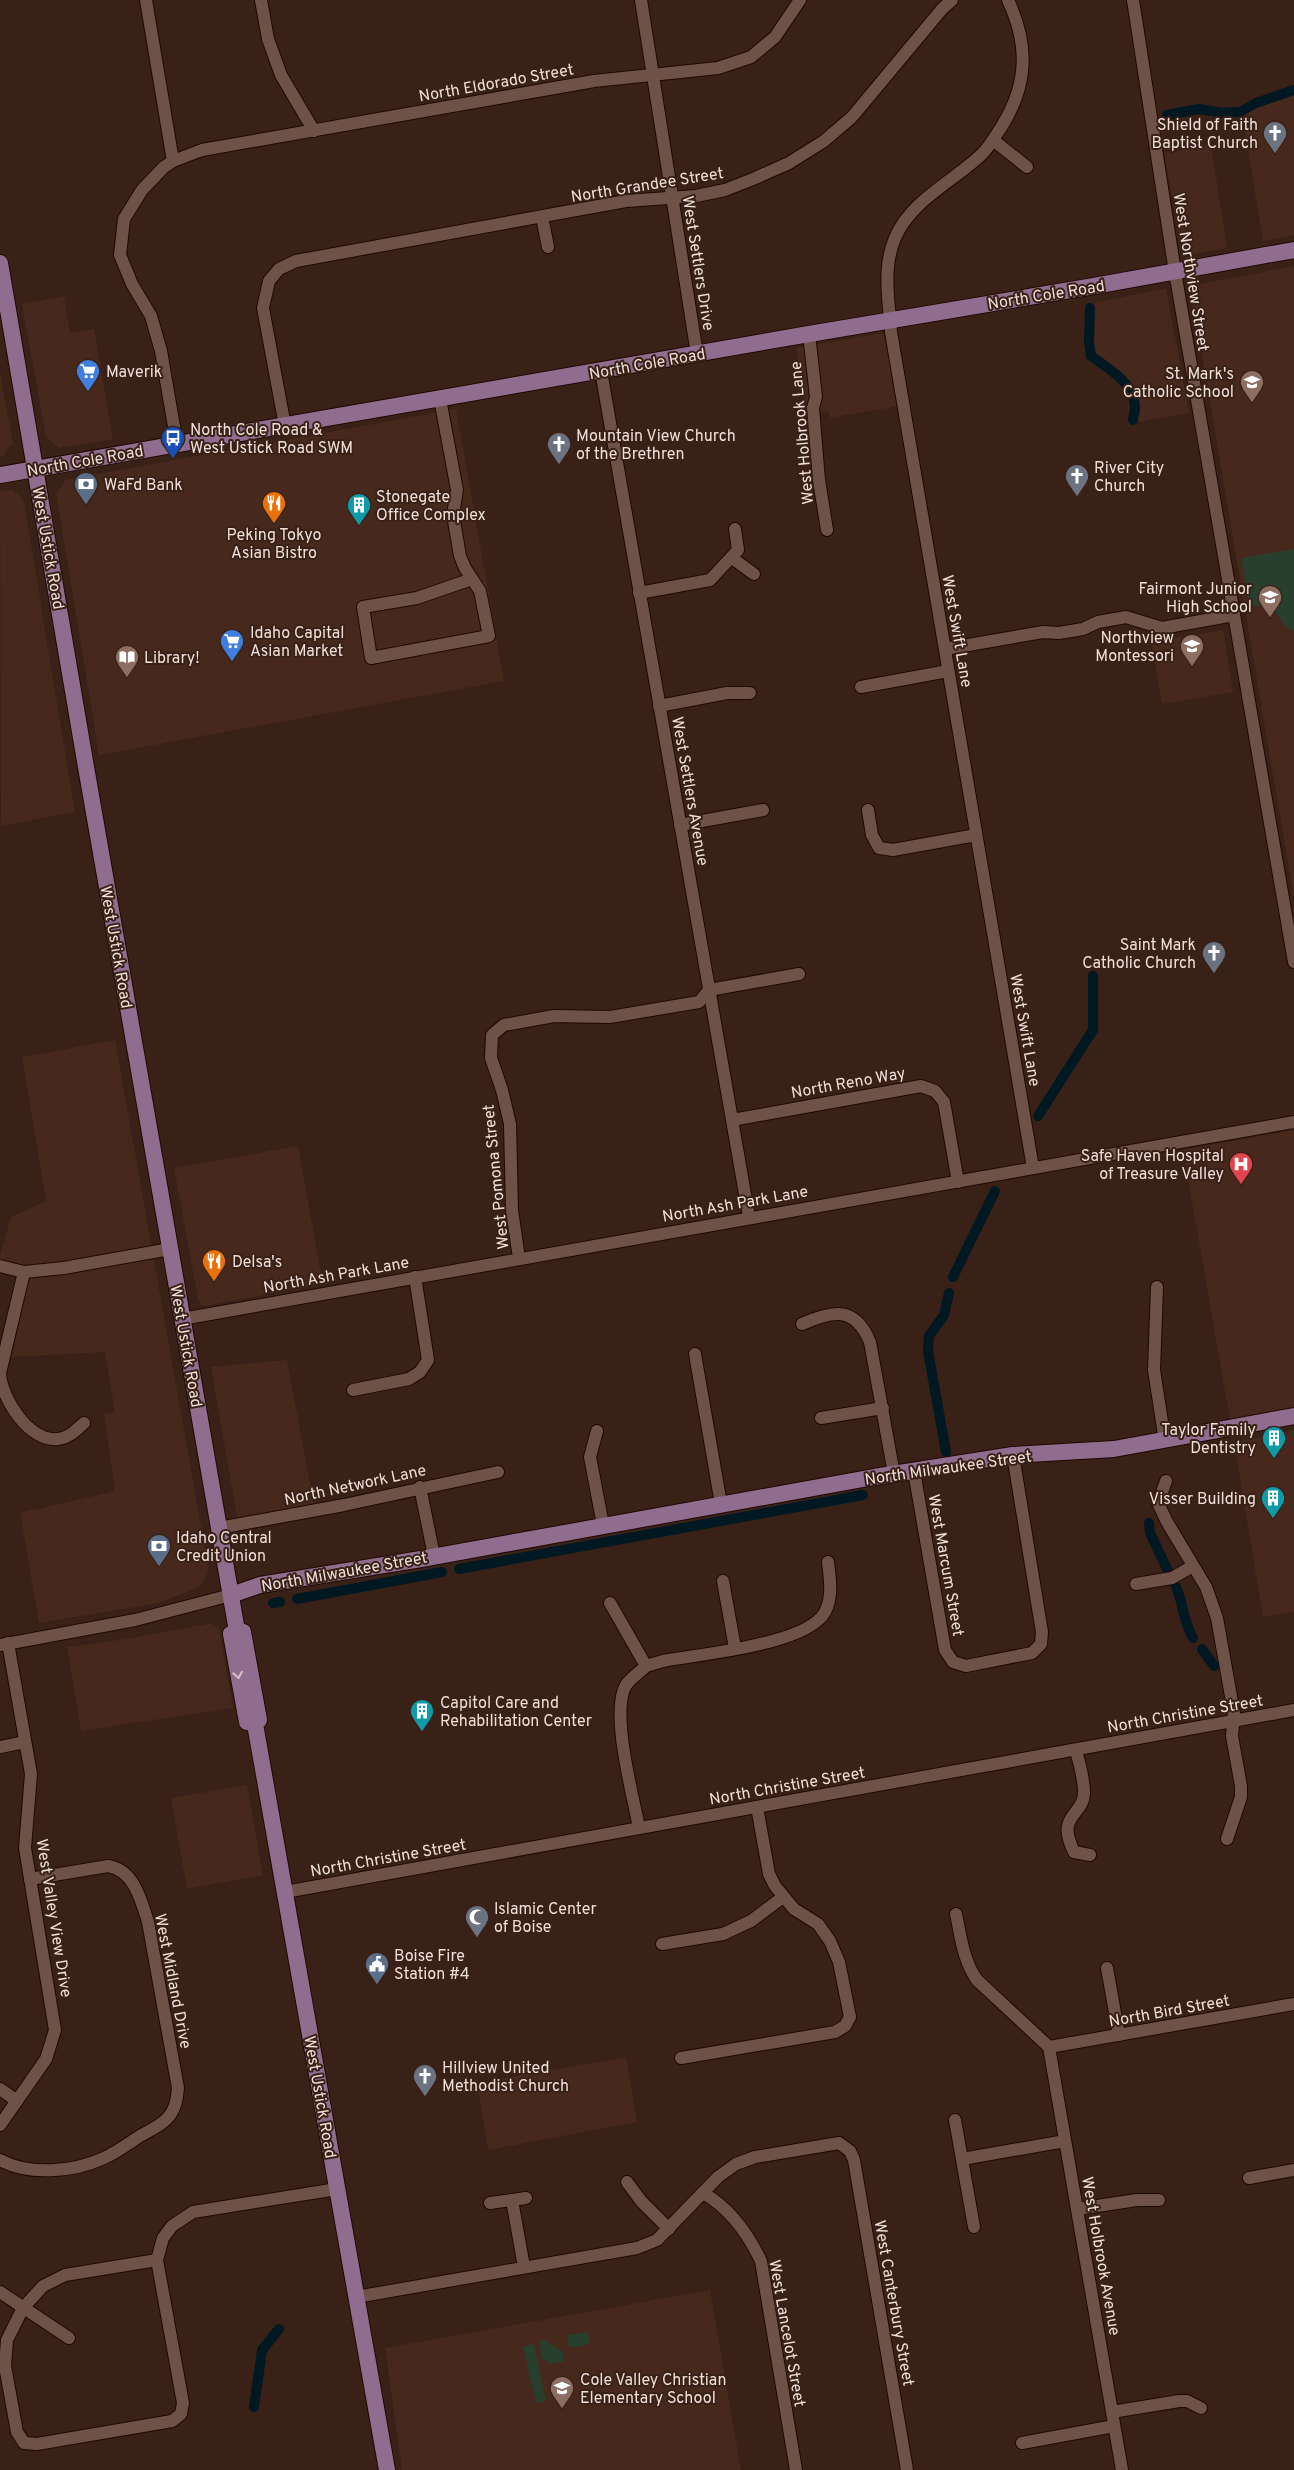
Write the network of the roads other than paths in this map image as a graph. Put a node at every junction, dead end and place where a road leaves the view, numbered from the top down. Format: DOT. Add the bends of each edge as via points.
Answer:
graph roads {
  1 [pos="146,0"];
  2 [pos="261,0"];
  3 [pos="641,0"];
  4 [pos="800,0"];
  5 [pos="952,0"];
  6 [pos="1008,0"];
  7 [pos="1133,0"];
  8 [pos="653,76"];
  9 [pos="314,131"];
  10 [pos="993,140"];
  11 [pos="174,161"];
  12 [pos="1027,167"];
  13 [pos="672,196"];
  14 [pos="542,216"];
  15 [pos="548,247"];
  16 [pos="1294,250"];
  17 [pos="0,263"];
  18 [pos="1175,272"];
  19 [pos="890,320"];
  20 [pos="809,334"];
  21 [pos="697,354"];
  22 [pos="600,371"];
  23 [pos="440,399"];
  24 [pos="285,426"];
  25 [pos="178,444"];
  26 [pos="35,469"];
  27 [pos="0,475"];
  28 [pos="735,529"];
  29 [pos="827,530"];
  30 [pos="732,558"];
  31 [pos="754,574"];
  32 [pos="472,579"];
  33 [pos="639,593"];
  34 [pos="1234,615"];
  35 [pos="945,649"];
  36 [pos="948,671"];
  37 [pos="861,687"];
  38 [pos="750,693"];
  39 [pos="659,706"];
  40 [pos="763,810"];
  41 [pos="868,810"];
  42 [pos="680,825"];
  43 [pos="976,835"];
  44 [pos="1294,962"];
  45 [pos="799,974"];
  46 [pos="709,990"];
  47 [pos="732,1120"];
  48 [pos="1294,1122"];
  49 [pos="1033,1168"];
  50 [pos="958,1182"];
  51 [pos="749,1217"];
  52 [pos="170,1249"];
  53 [pos="519,1258"];
  54 [pos="0,1266"];
  55 [pos="24,1272"];
  56 [pos="416,1277"];
  57 [pos="1157,1287"];
  58 [pos="182,1319"];
  59 [pos="802,1324"];
  60 [pos="695,1354"];
  61 [pos="0,1373"];
  62 [pos="352,1390"];
  63 [pos="883,1408"];
  64 [pos="1294,1416"];
  65 [pos="821,1418"];
  66 [pos="84,1423"];
  67 [pos="597,1431"];
  68 [pos="1165,1441"];
  69 [pos="1012,1455"];
  70 [pos="914,1471"];
  71 [pos="498,1472"];
  72 [pos="894,1474"];
  73 [pos="1166,1481"];
  74 [pos="420,1487"];
  75 [pos="722,1504"];
  76 [pos="603,1525"];
  77 [pos="219,1528"];
  78 [pos="434,1556"];
  79 [pos="828,1562"];
  80 [pos="1193,1566"];
  81 [pos="723,1581"];
  82 [pos="1136,1584"];
  83 [pos="231,1596"];
  84 [pos="610,1603"];
  85 [pos="4,1644"];
  86 [pos="735,1648"];
  87 [pos="646,1666"];
  88 [pos="1294,1710"];
  89 [pos="1233,1721"];
  90 [pos="25,1742"];
  91 [pos="0,1747"];
  92 [pos="1076,1750"];
  93 [pos="757,1807"];
  94 [pos="639,1828"];
  95 [pos="1227,1839"];
  96 [pos="1090,1855"];
  97 [pos="30,1879"];
  98 [pos="285,1892"];
  99 [pos="783,1897"];
  100 [pos="956,1914"];
  101 [pos="662,1944"];
  102 [pos="1107,1968"];
  103 [pos="1294,2004"];
  104 [pos="1119,2035"];
  105 [pos="1049,2047"];
  106 [pos="681,2058"];
  107 [pos="0,2089"];
  108 [pos="17,2101"];
  109 [pos="955,2120"];
  110 [pos="0,2125"];
  111 [pos="1065,2142"];
  112 [pos="962,2159"];
  113 [pos="0,2160"];
  114 [pos="1294,2170"];
  115 [pos="1249,2178"];
  116 [pos="627,2182"];
  117 [pos="337,2189"];
  118 [pos="703,2193"];
  119 [pos="526,2198"];
  120 [pos="512,2200"];
  121 [pos="1159,2200"];
  122 [pos="490,2203"];
  123 [pos="1077,2209"];
  124 [pos="974,2227"];
  125 [pos="669,2229"];
  126 [pos="157,2260"];
  127 [pos="524,2267"];
  128 [pos="0,2292"];
  129 [pos="356,2297"];
  130 [pos="23,2308"];
  131 [pos="69,2338"];
  132 [pos="1201,2408"];
  133 [pos="1112,2412"];
  134 [pos="1114,2426"];
  135 [pos="1022,2443"];
  136 [pos="387,2470"];
  137 [pos="796,2470"];
  138 [pos="906,2470"];
  139 [pos="1122,2470"];
  1 -- 11 [label="street"];
  2 -- 9 [label="street" via="268,40 281,75"];
  3 -- 8 [label="street, West Settlers Drive"];
  4 -- 8 [label="street, North Eldorado Street" via="775,37 751,56 718,68"];
  5 -- 13 [label="street, North Grandee Street" via="852,117 824,141 789,162 725,190 696,196"];
  6 -- 10 [label="street, West Swift Lane" via="1023,48 1023,80 1014,106"];
  7 -- 18 [label="street, West Northview Street"];
  8 -- 9 [label="street, North Eldorado Street" via="594,81"];
  8 -- 13 [label="street, West Settlers Drive"];
  9 -- 11 [label="street, North Eldorado Street" via="202,150"];
  10 -- 12 [label="street"];
  10 -- 19 [label="street, West Swift Lane" via="983,153 907,217 895,237 886,272"];
  11 -- 25 [label="street, North Eldorado Street" via="142,190 124,219 120,255 151,316 161,351"];
  13 -- 14 [label="street, North Grandee Street"];
  13 -- 21 [label="street, West Settlers Drive"];
  14 -- 15 [label="street"];
  14 -- 24 [label="street, North Grandee Street" via="296,261 280,270 269,281 263,308"];
  16 -- 18 [label="main road, North Cole Road"];
  17 -- 26 [label="main road, West Ustick Road"];
  18 -- 19 [label="main road, North Cole Road"];
  18 -- 34 [label="street, West Northview Street"];
  19 -- 20 [label="main road, North Cole Road"];
  19 -- 35 [label="street, West Swift Lane"];
  20 -- 21 [label="main road, North Cole Road"];
  20 -- 29 [label="street, West Holbrook Lane" via="816,397 813,408 819,480"];
  21 -- 22 [label="main road, North Cole Road"];
  22 -- 23 [label="main road, North Cole Road"];
  22 -- 33 [label="street, West Settlers Avenue"];
  23 -- 24 [label="main road, North Cole Road"];
  23 -- 32 [label="street" via="457,490 452,515 458,548"];
  24 -- 25 [label="main road, North Cole Road"];
  25 -- 26 [label="main road, North Cole Road"];
  26 -- 27 [label="main road, North Cole Road"];
  26 -- 52 [label="main road, West Ustick Road"];
  28 -- 30 [label="street" via="738,550"];
  30 -- 31 [label="street"];
  30 -- 33 [label="street" via="710,580"];
  32 -- 32 [label="street" via="480,591 489,636 371,658 363,607 417,598"];
  33 -- 39 [label="street, West Settlers Avenue"];
  34 -- 35 [label="street" via="1162,628 1126,617 1098,622 1083,629 1043,632"];
  34 -- 44 [label="street, West Northview Street"];
  35 -- 36 [label="street, West Swift Lane"];
  36 -- 37 [label="street"];
  36 -- 43 [label="street, West Swift Lane"];
  38 -- 39 [label="street"];
  39 -- 42 [label="street, West Settlers Avenue"];
  40 -- 42 [label="street"];
  41 -- 43 [label="street" via="872,835 879,848 893,850"];
  42 -- 46 [label="street, West Settlers Avenue"];
  43 -- 49 [label="street, West Swift Lane"];
  45 -- 46 [label="street"];
  46 -- 47 [label="street, West Settlers Avenue"];
  46 -- 53 [label="street, West Pomona Street" via="699,1002 610,1017 554,1016 504,1025 492,1035 491,1058 510,1124 512,1210"];
  47 -- 50 [label="street, North Reno Way" via="921,1086 935,1091 944,1102"];
  47 -- 51 [label="street, West Settlers Avenue"];
  48 -- 49 [label="street, North Ash Park Lane"];
  49 -- 50 [label="street, North Ash Park Lane"];
  50 -- 51 [label="street, North Ash Park Lane"];
  51 -- 53 [label="street, North Ash Park Lane"];
  52 -- 55 [label="street"];
  52 -- 58 [label="main road, West Ustick Road"];
  53 -- 56 [label="street, North Ash Park Lane"];
  54 -- 55 [label="street"];
  55 -- 61 [label="street"];
  56 -- 58 [label="street, North Ash Park Lane"];
  56 -- 62 [label="street" via="428,1360 420,1372 408,1379"];
  57 -- 68 [label="street" via="1154,1370"];
  58 -- 77 [label="main road, West Ustick Road"];
  59 -- 63 [label="street" via="834,1313 845,1314 860,1324 870,1342"];
  60 -- 75 [label="street"];
  61 -- 66 [label="street" via="4,1394 37,1434 47,1439 59,1439"];
  63 -- 65 [label="street"];
  63 -- 72 [label="street"];
  64 -- 68 [label="main road, North Milwaukee Street"];
  67 -- 76 [label="street" via="590,1457"];
  68 -- 69 [label="main road, North Milwaukee Street" via="1094,1452"];
  69 -- 70 [label="main road, North Milwaukee Street"];
  69 -- 70 [label="street, West Marcum Street" via="1042,1632 1041,1644 1032,1653 966,1666 953,1662 945,1650"];
  70 -- 72 [label="main road, North Milwaukee Street"];
  71 -- 74 [label="street, North Network Lane"];
  72 -- 75 [label="main road, North Milwaukee Street"];
  73 -- 80 [label="street" via="1158,1503"];
  74 -- 77 [label="street, North Network Lane"];
  74 -- 78 [label="street"];
  75 -- 76 [label="main road, North Milwaukee Street"];
  76 -- 78 [label="main road, North Milwaukee Street"];
  77 -- 83 [label="main road, West Ustick Road"];
  78 -- 83 [label="main road, North Milwaukee Street" via="260,1585"];
  79 -- 86 [label="street" via="831,1588 825,1612 809,1628 786,1638"];
  80 -- 82 [label="street" via="1172,1578"];
  80 -- 89 [label="street" via="1213,1603 1217,1618"];
  81 -- 86 [label="street"];
  83 -- 85 [label="street, North Milwaukee Street" via="134,1620"];
  83 -- 98 [label="main road, West Ustick Road" via="237,1630 244,1632 259,1720 255,1724"];
  84 -- 87 [label="street"];
  85 -- 90 [label="street, West Valley View Drive"];
  86 -- 87 [label="street"];
  87 -- 94 [label="street" via="627,1684 620,1702 620,1722"];
  88 -- 89 [label="street, North Christine Street"];
  89 -- 92 [label="street, North Christine Street"];
  89 -- 95 [label="street" via="1232,1736 1241,1797"];
  90 -- 91 [label="street"];
  90 -- 97 [label="street, West Valley View Drive" via="31,1794 24,1848"];
  92 -- 93 [label="street, North Christine Street"];
  92 -- 96 [label="street" via="1084,1792 1067,1832 1074,1852"];
  93 -- 94 [label="street, North Christine Street"];
  93 -- 99 [label="street" via="769,1874"];
  94 -- 98 [label="street, North Christine Street"];
  97 -- 108 [label="street, West Valley View Drive" via="55,2030 46,2060"];
  97 -- 113 [label="street, West Midland Drive" via="108,1866 127,1874 148,1922 178,2088 174,2109 165,2121 106,2158 42,2172 24,2170"];
  98 -- 117 [label="main road, West Ustick Road"];
  99 -- 101 [label="street" via="751,1921 723,1934"];
  99 -- 106 [label="street" via="818,1924 830,1941 839,1962 850,2017 845,2026 835,2032"];
  100 -- 105 [label="street" via="963,1950 977,1980"];
  102 -- 104 [label="street"];
  103 -- 104 [label="street, North Bird Street"];
  104 -- 105 [label="street, North Bird Street"];
  105 -- 111 [label="street, West Holbrook Avenue"];
  107 -- 108 [label="street"];
  108 -- 110 [label="street, West Valley View Drive"];
  109 -- 112 [label="street"];
  111 -- 112 [label="street"];
  111 -- 123 [label="street, West Holbrook Avenue"];
  112 -- 124 [label="street"];
  114 -- 115 [label="street"];
  116 -- 125 [label="street"];
  117 -- 126 [label="street" via="193,2212 172,2226 163,2238"];
  117 -- 129 [label="main road, West Ustick Road"];
  118 -- 125 [label="street"];
  118 -- 137 [label="street, West Lancelot Street" via="715,2200 740,2226 761,2261"];
  118 -- 138 [label="street, West Canterbury Street" via="730,2168 756,2157 831,2143 844,2145 854,2160"];
  119 -- 120 [label="street"];
  120 -- 122 [label="street"];
  120 -- 127 [label="street"];
  121 -- 123 [label="street"];
  123 -- 133 [label="street, West Holbrook Avenue"];
  125 -- 127 [label="street" via="657,2240 637,2248"];
  126 -- 130 [label="street" via="65,2275 42,2286"];
  126 -- 130 [label="street" via="183,2402 181,2414 172,2421 37,2444 24,2443 17,2432 6,2366 7,2340"];
  127 -- 129 [label="street"];
  128 -- 130 [label="street"];
  129 -- 136 [label="main road, West Ustick Road"];
  130 -- 131 [label="street"];
  132 -- 133 [label="street" via="1179,2401"];
  133 -- 134 [label="street, West Holbrook Avenue"];
  134 -- 135 [label="street"];
  134 -- 139 [label="street, West Holbrook Avenue"];
}
